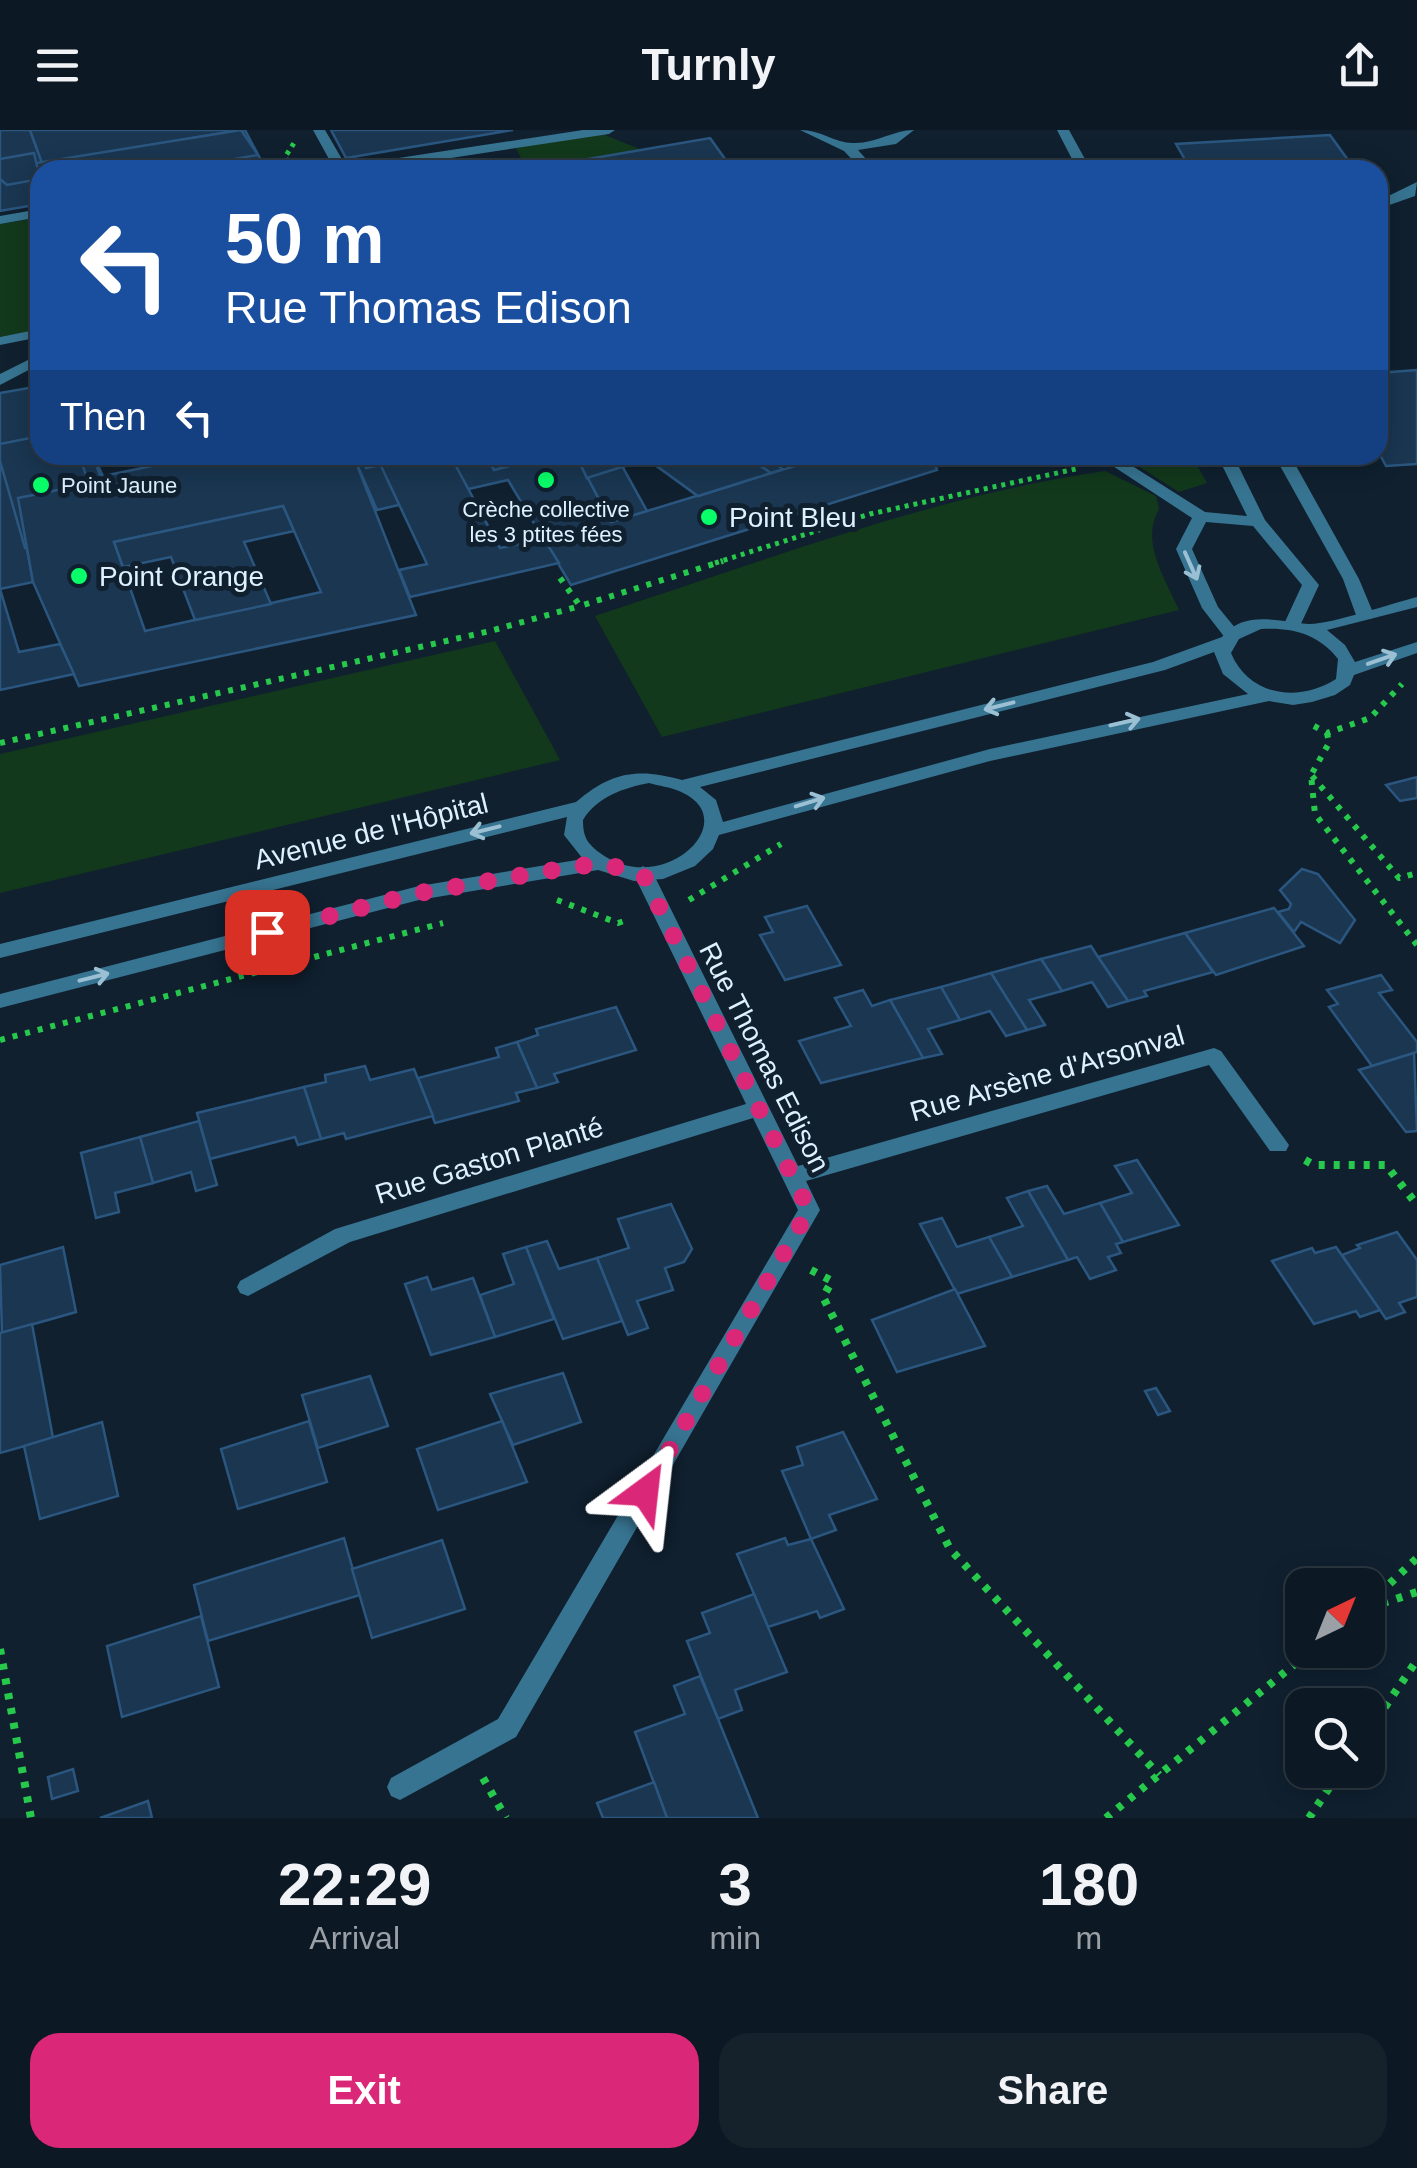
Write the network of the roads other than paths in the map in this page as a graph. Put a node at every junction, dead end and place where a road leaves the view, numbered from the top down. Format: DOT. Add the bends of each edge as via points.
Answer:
graph roads {
  1 [pos="320,130"];
  2 [pos="609,130"];
  3 [pos="806,130"];
  4 [pos="908,130"];
  5 [pos="1063,130"];
  6 [pos="849,148"];
  7 [pos="338,160"];
  8 [pos="410,160"];
  9 [pos="860,160"];
  10 [pos="1079,160"];
  11 [pos="1417,174"];
  12 [pos="1417,184"];
  13 [pos="1388,201"];
  14 [pos="30,215"];
  15 [pos="0,220"];
  16 [pos="30,336"];
  17 [pos="0,341"];
  18 [pos="30,364"];
  19 [pos="0,380"];
  20 [pos="1109,465"];
  21 [pos="1230,465"];
  22 [pos="1288,465"];
  23 [pos="1201,517"];
  24 [pos="1258,522"];
  25 [pos="1417,602"];
  26 [pos="1365,615"];
  27 [pos="1293,624"];
  28 [pos="1312,629"];
  29 [pos="1229,638"];
  30 [pos="1417,647"];
  31 [pos="1348,671"];
  32 [pos="1268,696"];
  33 [pos="685,784"];
  34 [pos="580,807"];
  35 [pos="716,830"];
  36 [pos="600,863"];
  37 [pos="643,874"];
  38 [pos="0,952"];
  39 [pos="0,1001"];
  40 [pos="757,1109"];
  41 [pos="1278,1146"];
  42 [pos="791,1178"];
  43 [pos="248,1287"];
  44 [pos="400,1787"];
  1 -- 7 [label="street"];
  2 -- 8 [label="street"];
  3 -- 6 [label="street"];
  4 -- 6 [label="street" via="891,141"];
  5 -- 10 [label="street"];
  6 -- 9 [label="street"];
  11 -- 12 [label="street"];
  12 -- 13 [label="street"];
  14 -- 15 [label="street"];
  16 -- 17 [label="street"];
  18 -- 19 [label="street"];
  20 -- 23 [label="street"];
  21 -- 24 [label="street"];
  22 -- 26 [label="street"];
  23 -- 24 [label="street"];
  23 -- 29 [label="street, one-way" via="1184,550"];
  24 -- 27 [label="street" via="1311,586"];
  25 -- 26 [label="street"];
  26 -- 28 [label="street"];
  27 -- 28 [label="street"];
  27 -- 29 [label="street" via="1258,624"];
  28 -- 31 [label="street" via="1340,648"];
  29 -- 32 [label="street" via="1225,666"];
  29 -- 33 [label="street, one-way" via="1159,666"];
  31 -- 30 [label="street, one-way"];
  31 -- 32 [label="street" via="1321,696"];
  35 -- 32 [label="street, one-way" via="932,768 1135,719"];
  33 -- 34 [label="street" via="628,779"];
  33 -- 35 [label="street" via="710,804"];
  34 -- 36 [label="street" via="576,837"];
  34 -- 38 [label="street, Avenue de l'Hôpital, one-way"];
  35 -- 37 [label="street" via="700,856"];
  36 -- 37 [label="street"];
  39 -- 36 [label="street, one-way" via="419,893"];
  37 -- 40 [label="street, Rue Thomas Edison"];
  40 -- 42 [label="street, Rue Thomas Edison"];
  40 -- 43 [label="street, Rue Gaston Planté" via="344,1236"];
  41 -- 42 [label="street, Rue Arsène d'Arsonval" via="1214,1056"];
  42 -- 44 [label="street, Rue Thomas Edison" via="809,1210 507,1728"];
}
